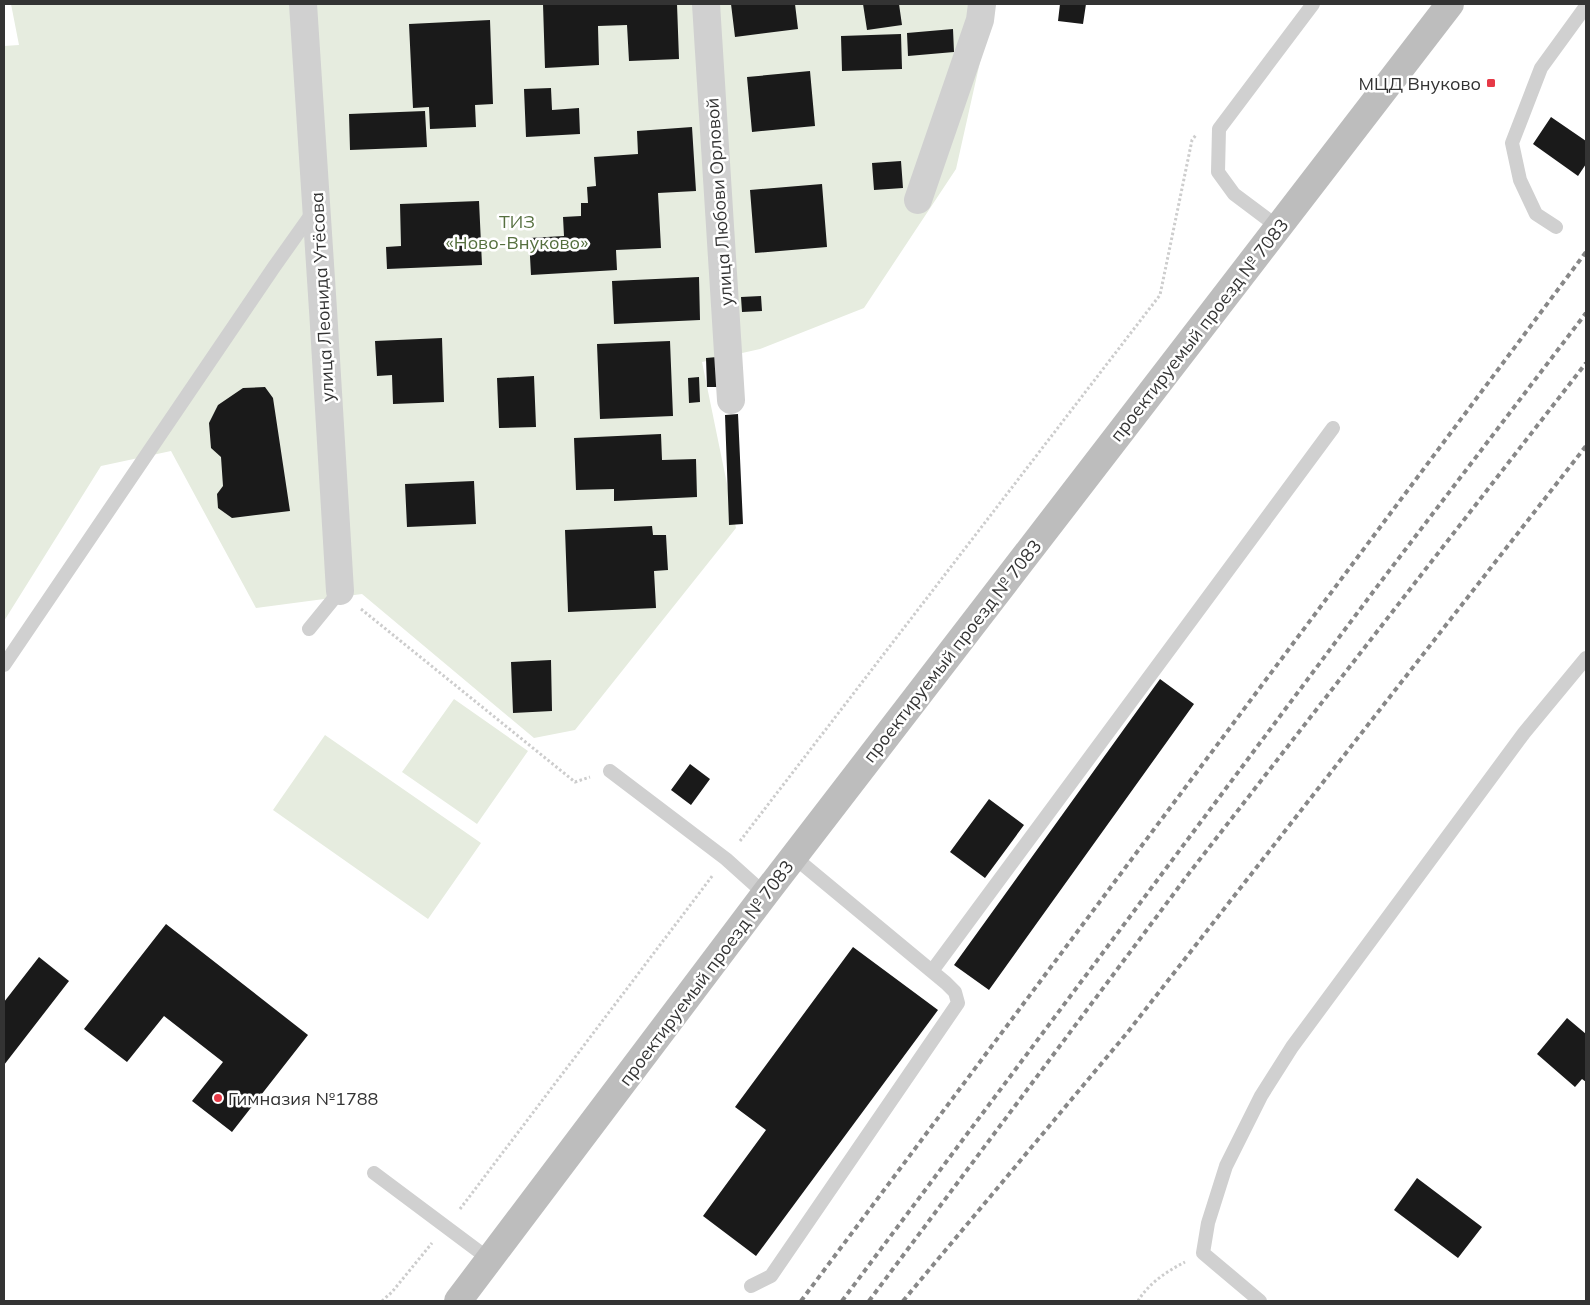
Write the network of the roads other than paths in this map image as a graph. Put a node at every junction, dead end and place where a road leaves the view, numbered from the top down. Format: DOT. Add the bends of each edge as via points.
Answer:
graph roads {
  1 [pos="303,4"];
  2 [pos="706,4"];
  3 [pos="982,4"];
  4 [pos="1313,4"];
  5 [pos="1450,4"];
  6 [pos="1586,6"];
  7 [pos="918,200"];
  8 [pos="318,205"];
  9 [pos="1556,227"];
  10 [pos="1278,228"];
  11 [pos="731,400"];
  12 [pos="1333,428"];
  13 [pos="340,591"];
  14 [pos="309,629"];
  15 [pos="1586,658"];
  16 [pos="4,665"];
  17 [pos="610,771"];
  18 [pos="794,858"];
  19 [pos="765,894"];
  20 [pos="932,971"];
  21 [pos="374,1173"];
  22 [pos="489,1259"];
  23 [pos="751,1286"];
  24 [pos="458,1301"];
  25 [pos="1260,1301"];
  1 -- 8 [label="street, улица Леонида Утёсова"];
  2 -- 11 [label="street, улица Любови Орловой"];
  3 -- 7 [label="street" via="980,20"];
  4 -- 10 [label="lane" via="1219,129 1218,172 1234,194"];
  5 -- 10 [label="main road, проектируемый проезд № 7083"];
  6 -- 9 [label="lane" via="1541,68 1512,143 1520,180 1536,214"];
  8 -- 13 [label="street, улица Леонида Утёсова"];
  8 -- 16 [label="lane"];
  10 -- 18 [label="main road, проектируемый проезд № 7083"];
  12 -- 20 [label="lane"];
  13 -- 14 [label="lane"];
  15 -- 25 [label="lane" via="1524,733 1292,1047 1261,1096 1226,1166 1208,1223 1203,1253"];
  17 -- 19 [label="lane" via="726,859"];
  18 -- 19 [label="main road, проектируемый проезд № 7083"];
  18 -- 20 [label="lane"];
  19 -- 22 [label="main road, проектируемый проезд № 7083"];
  20 -- 23 [label="lane" via="955,992 958,1003 771,1276"];
  21 -- 22 [label="lane"];
  22 -- 24 [label="main road, проектируемый проезд № 7083"];
}
